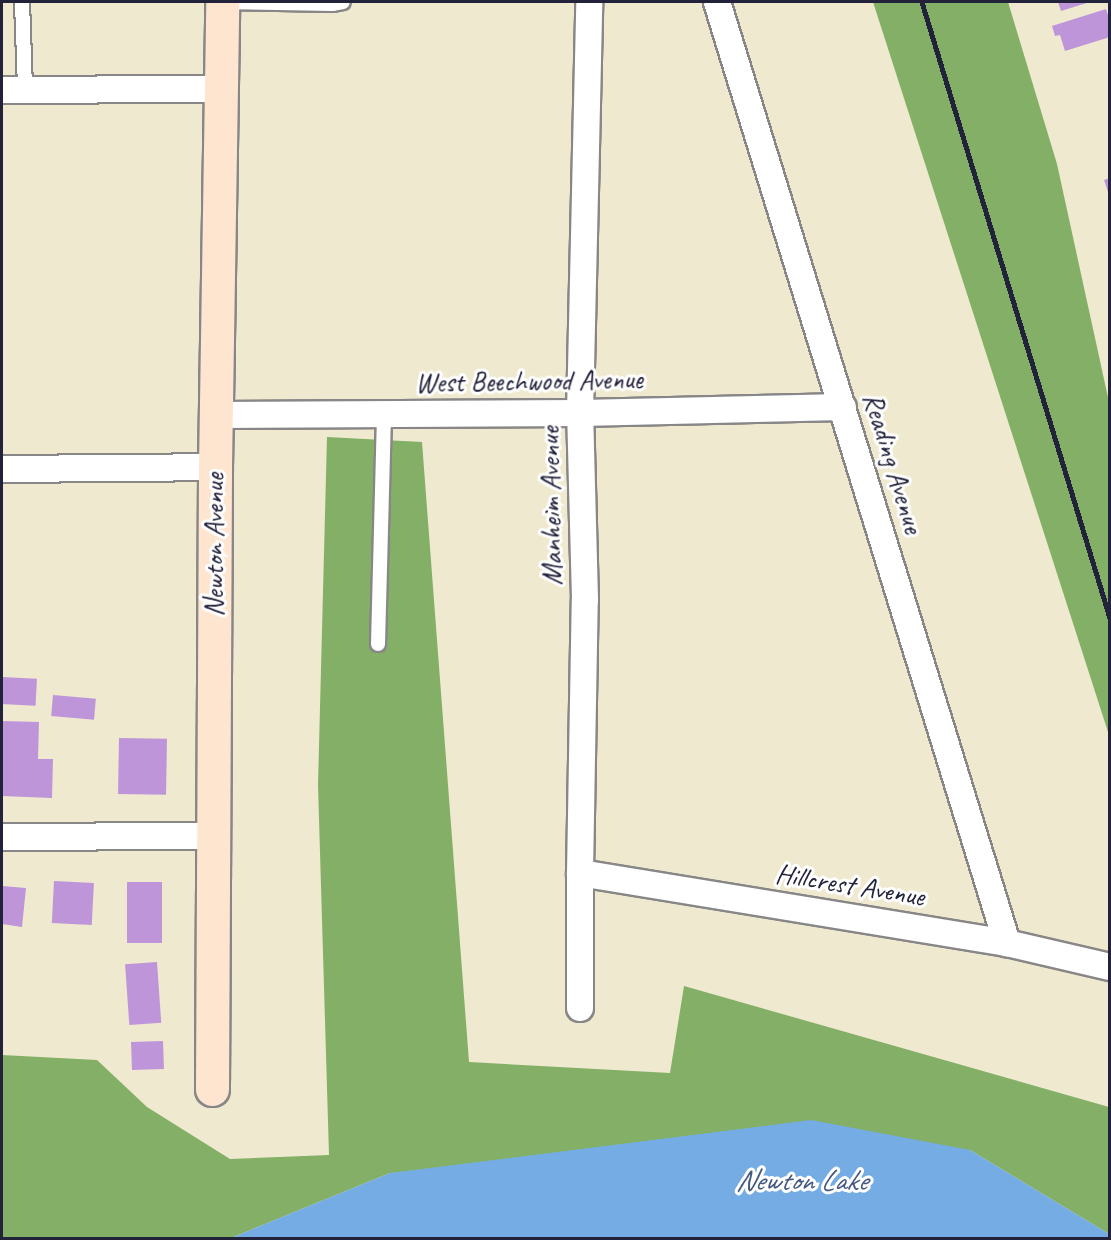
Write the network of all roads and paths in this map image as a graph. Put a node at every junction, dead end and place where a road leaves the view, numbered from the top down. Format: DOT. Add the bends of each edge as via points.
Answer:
graph roads {
  1 [pos="22,2"];
  2 [pos="222,2"];
  3 [pos="343,2"];
  4 [pos="589,2"];
  5 [pos="717,2"];
  6 [pos="221,89"];
  7 [pos="13,90"];
  8 [pos="843,407"];
  9 [pos="580,413"];
  10 [pos="384,414"];
  11 [pos="216,415"];
  12 [pos="215,467"];
  13 [pos="2,470"];
  14 [pos="378,644"];
  15 [pos="213,836"];
  16 [pos="2,837"];
  17 [pos="580,873"];
  18 [pos="1007,943"];
  19 [pos="1110,967"];
  20 [pos="580,1008"];
  21 [pos="212,1089"];
  1 -- 7 [label="lane"];
  2 -- 3 [label="lane"];
  2 -- 6 [label="street, Newton Avenue"];
  4 -- 9 [label="street, Manheim Avenue"];
  5 -- 8 [label="street, Reading Avenue"];
  6 -- 7 [label="street"];
  6 -- 11 [label="street, Newton Avenue"];
  8 -- 9 [label="street, West Beechwood Avenue"];
  8 -- 18 [label="street, Reading Avenue"];
  9 -- 10 [label="street, West Beechwood Avenue"];
  9 -- 17 [label="street, Manheim Avenue" via="585,600"];
  10 -- 11 [label="street, West Beechwood Avenue"];
  10 -- 14 [label="lane"];
  11 -- 12 [label="street, Newton Avenue"];
  12 -- 13 [label="street"];
  12 -- 15 [label="street, Newton Avenue"];
  15 -- 16 [label="street"];
  15 -- 21 [label="street, Newton Avenue"];
  17 -- 18 [label="street, Hillcrest Avenue"];
  17 -- 20 [label="street, Manheim Avenue"];
  18 -- 19 [label="street, Hillcrest Avenue"];
}
